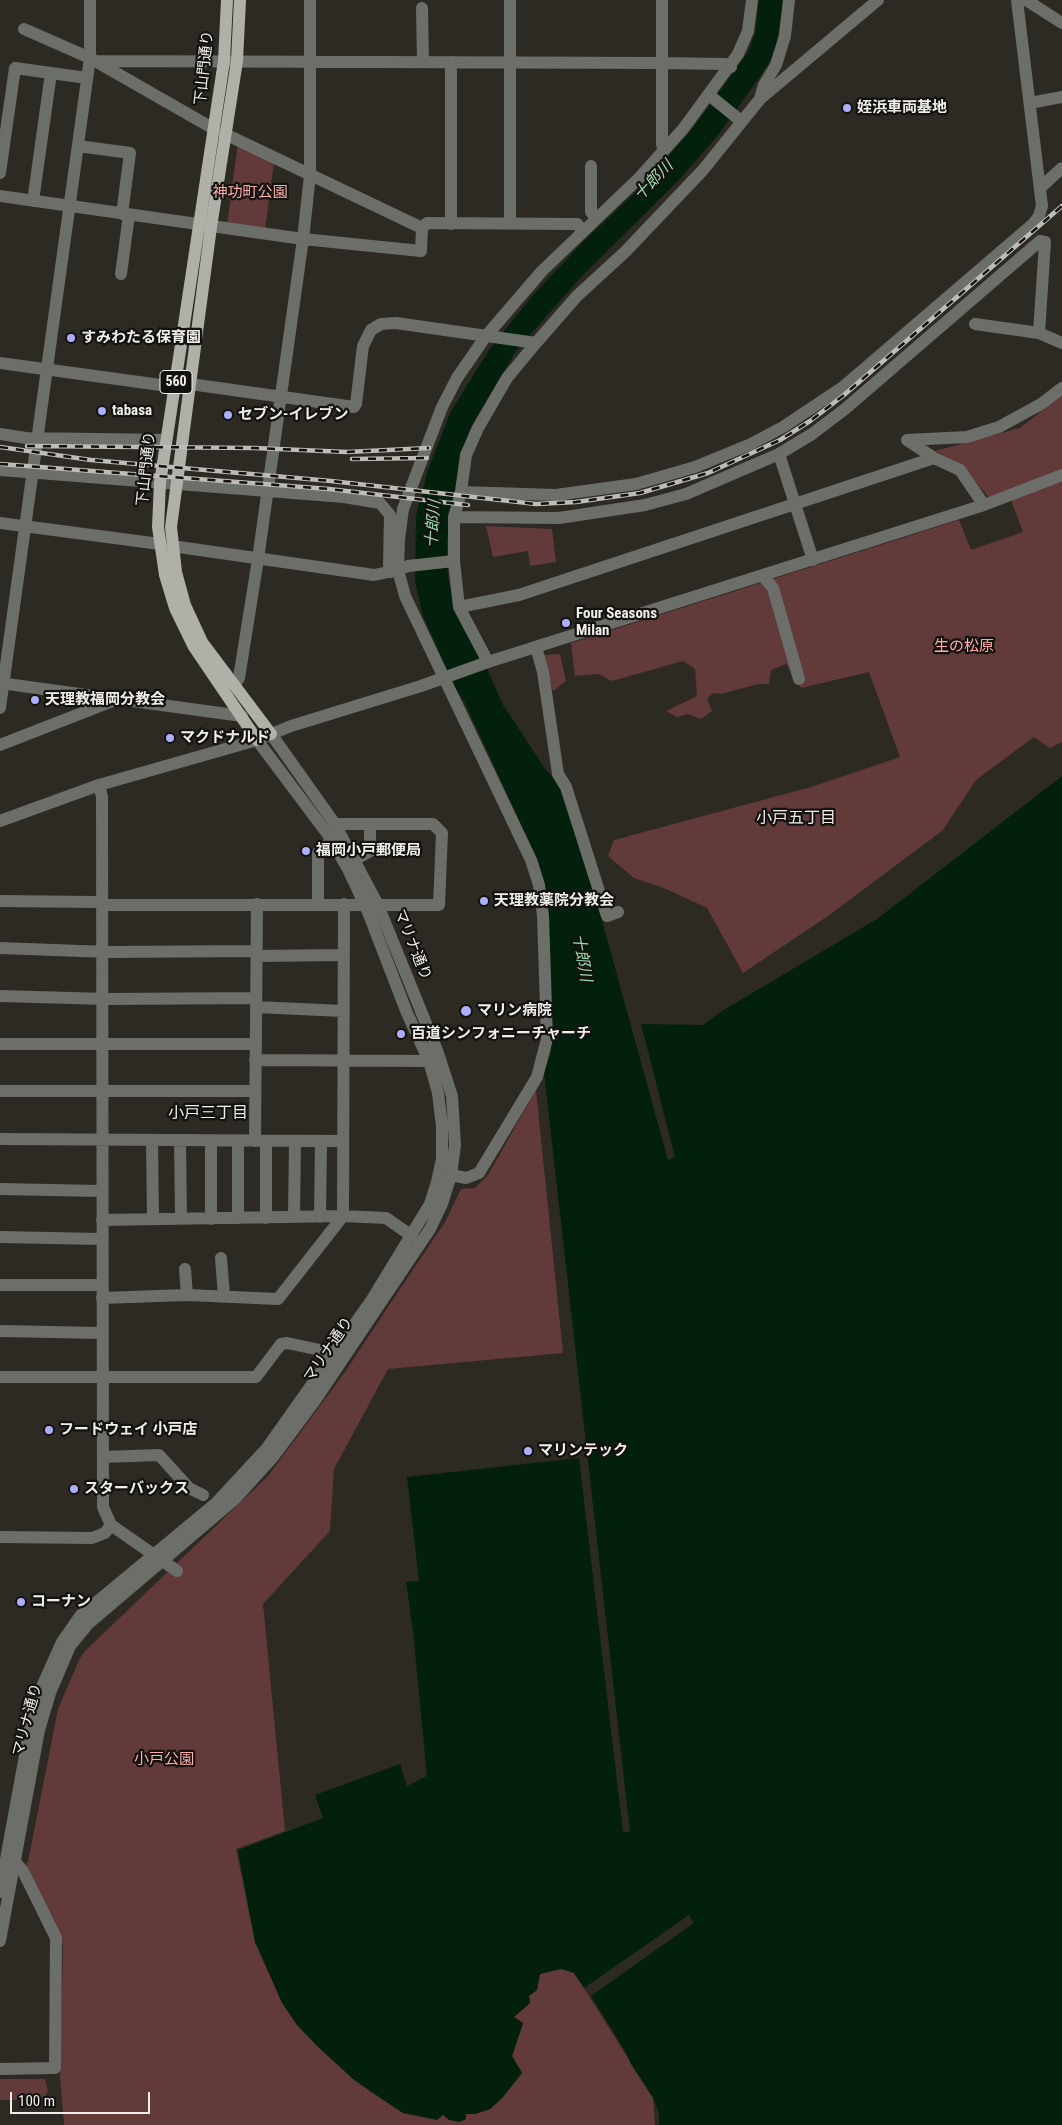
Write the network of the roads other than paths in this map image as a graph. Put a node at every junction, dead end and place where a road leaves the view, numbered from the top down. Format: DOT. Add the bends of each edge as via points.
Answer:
graph roads {
  1 [pos="90,0"];
  2 [pos="227,0"];
  3 [pos="240,0"];
  4 [pos="310,0"];
  5 [pos="510,0"];
  6 [pos="662,0"];
  7 [pos="752,0"];
  8 [pos="789,0"];
  9 [pos="878,0"];
  10 [pos="1017,0"];
  11 [pos="1026,0"];
  12 [pos="422,8"];
  13 [pos="1062,23"];
  14 [pos="24,29"];
  15 [pos="92,60"];
  16 [pos="310,60"];
  17 [pos="230,61"];
  18 [pos="423,62"];
  19 [pos="451,62"];
  20 [pos="509,62"];
  21 [pos="662,63"];
  22 [pos="731,67"];
  23 [pos="51,73"];
  24 [pos="87,78"];
  25 [pos="6,91"];
  26 [pos="710,96"];
  27 [pos="1062,97"];
  28 [pos="760,100"];
  29 [pos="1030,103"];
  30 [pos="739,119"];
  31 [pos="219,131"];
  32 [pos="78,146"];
  33 [pos="665,150"];
  34 [pos="591,166"];
  35 [pos="1062,168"];
  36 [pos="0,173"];
  37 [pos="310,175"];
  38 [pos="1040,188"];
  39 [pos="0,196"];
  40 [pos="33,201"];
  41 [pos="70,207"];
  42 [pos="126,215"];
  43 [pos="597,218"];
  44 [pos="451,224"];
  45 [pos="510,224"];
  46 [pos="204,226"];
  47 [pos="422,228"];
  48 [pos="583,231"];
  49 [pos="303,239"];
  50 [pos="121,274"];
  51 [pos="975,324"];
  52 [pos="1039,334"];
  53 [pos="489,336"];
  54 [pos="534,343"];
  55 [pos="1062,343"];
  56 [pos="0,364"];
  57 [pos="47,370"];
  58 [pos="190,384"];
  59 [pos="175,387"];
  60 [pos="1062,388"];
  61 [pos="282,398"];
  62 [pos="0,434"];
  63 [pos="37,438"];
  64 [pos="166,440"];
  65 [pos="779,454"];
  66 [pos="934,458"];
  67 [pos="0,470"];
  68 [pos="32,472"];
  69 [pos="1062,475"];
  70 [pos="160,483"];
  71 [pos="176,484"];
  72 [pos="267,490"];
  73 [pos="461,492"];
  74 [pos="984,504"];
  75 [pos="796,505"];
  76 [pos="454,517"];
  77 [pos="0,522"];
  78 [pos="24,526"];
  79 [pos="166,545"];
  80 [pos="258,559"];
  81 [pos="813,560"];
  82 [pos="450,562"];
  83 [pos="399,569"];
  84 [pos="763,576"];
  85 [pos="459,607"];
  86 [pos="536,647"];
  87 [pos="488,662"];
  88 [pos="442,678"];
  89 [pos="799,679"];
  90 [pos="2,684"];
  91 [pos="234,684"];
  92 [pos="118,699"];
  93 [pos="0,708"];
  94 [pos="242,716"];
  95 [pos="271,734"];
  96 [pos="256,740"];
  97 [pos="0,745"];
  98 [pos="99,785"];
  99 [pos="0,821"];
  100 [pos="336,824"];
  101 [pos="370,824"];
  102 [pos="332,841"];
  103 [pos="356,858"];
  104 [pos="0,900"];
  105 [pos="102,903"];
  106 [pos="257,904"];
  107 [pos="318,904"];
  108 [pos="344,904"];
  109 [pos="364,904"];
  110 [pos="378,905"];
  111 [pos="618,912"];
  112 [pos="0,948"];
  113 [pos="102,951"];
  114 [pos="256,954"];
  115 [pos="343,955"];
  116 [pos="0,996"];
  117 [pos="102,998"];
  118 [pos="256,1002"];
  119 [pos="343,1011"];
  120 [pos="0,1044"];
  121 [pos="256,1044"];
  122 [pos="102,1045"];
  123 [pos="255,1060"];
  124 [pos="343,1060"];
  125 [pos="429,1061"];
  126 [pos="0,1091"];
  127 [pos="255,1091"];
  128 [pos="102,1092"];
  129 [pos="0,1139"];
  130 [pos="102,1140"];
  131 [pos="152,1141"];
  132 [pos="180,1141"];
  133 [pos="211,1141"];
  134 [pos="261,1141"];
  135 [pos="295,1141"];
  136 [pos="321,1141"];
  137 [pos="343,1141"];
  138 [pos="238,1142"];
  139 [pos="451,1175"];
  140 [pos="0,1189"];
  141 [pos="102,1191"];
  142 [pos="344,1216"];
  143 [pos="294,1217"];
  144 [pos="320,1217"];
  145 [pos="153,1218"];
  146 [pos="181,1218"];
  147 [pos="238,1218"];
  148 [pos="266,1218"];
  149 [pos="211,1219"];
  150 [pos="102,1220"];
  151 [pos="412,1236"];
  152 [pos="0,1237"];
  153 [pos="102,1239"];
  154 [pos="221,1258"];
  155 [pos="185,1269"];
  156 [pos="0,1285"];
  157 [pos="102,1285"];
  158 [pos="187,1295"];
  159 [pos="224,1296"];
  160 [pos="102,1298"];
  161 [pos="0,1331"];
  162 [pos="102,1333"];
  163 [pos="330,1355"];
  164 [pos="0,1377"];
  165 [pos="103,1377"];
  166 [pos="103,1457"];
  167 [pos="203,1495"];
  168 [pos="111,1525"];
  169 [pos="0,1537"];
  170 [pos="157,1558"];
  171 [pos="177,1571"];
  172 [pos="15,1862"];
  173 [pos="0,1892"];
  174 [pos="0,1941"];
  175 [pos="0,2069"];
  1 -- 15 [label="street"];
  2 -- 17 [label="main road, 下山門通り / 560"];
  3 -- 17 [label="main road, 下山門通り / 560"];
  4 -- 16 [label="street"];
  5 -- 20 [label="street"];
  6 -- 21 [label="street"];
  7 -- 22 [label="street" via="748,31"];
  8 -- 28 [label="street" via="785,36"];
  9 -- 28 [label="street"];
  10 -- 29 [label="street"];
  11 -- 13 [label="street"];
  12 -- 18 [label="street"];
  14 -- 15 [label="street"];
  15 -- 17 [label="street"];
  15 -- 24 [label="street"];
  15 -- 31 [label="street"];
  16 -- 17 [label="street"];
  16 -- 18 [label="street"];
  16 -- 37 [label="street"];
  17 -- 31 [label="main road, 下山門通り / 560"];
  18 -- 19 [label="street"];
  19 -- 20 [label="street"];
  19 -- 44 [label="street"];
  20 -- 21 [label="street"];
  20 -- 45 [label="street"];
  21 -- 22 [label="street" via="725,64"];
  21 -- 33 [label="street" via="662,145"];
  22 -- 26 [label="street"];
  23 -- 24 [label="street"];
  23 -- 25 [label="street" via="15,68"];
  23 -- 40 [label="street"];
  24 -- 32 [label="street"];
  25 -- 36 [label="street"];
  26 -- 30 [label="street"];
  26 -- 33 [label="street"];
  27 -- 29 [label="street"];
  28 -- 30 [label="street"];
  29 -- 38 [label="street"];
  30 -- 54 [label="street" via="703,170"];
  31 -- 37 [label="street"];
  31 -- 46 [label="main road, 下山門通り / 560"];
  32 -- 41 [label="street"];
  32 -- 42 [label="street" via="130,153"];
  33 -- 43 [label="street"];
  34 -- 43 [label="street" via="592,212"];
  35 -- 38 [label="street"];
  37 -- 47 [label="street"];
  37 -- 49 [label="street"];
  38 -- 73 [label="street" via="1042,206 1033,224 843,387 783,427 695,467 636,484 556,495"];
  39 -- 40 [label="street"];
  40 -- 41 [label="street"];
  41 -- 42 [label="street"];
  41 -- 57 [label="street"];
  42 -- 46 [label="street"];
  42 -- 50 [label="street"];
  43 -- 48 [label="street"];
  44 -- 45 [label="street"];
  44 -- 47 [label="street" via="427,223"];
  45 -- 48 [label="street" via="577,224"];
  46 -- 49 [label="street"];
  46 -- 58 [label="main road, 下山門通り / 560"];
  46 -- 59 [label="main road, 下山門通り / 560"];
  47 -- 49 [label="street" via="421,251"];
  48 -- 53 [label="street" via="537,276"];
  49 -- 61 [label="street"];
  51 -- 52 [label="street"];
  52 -- 55 [label="street"];
  52 -- 65 [label="street" via="1045,242 1040,241 846,409"];
  53 -- 54 [label="street"];
  53 -- 61 [label="street" via="396,323 381,324 371,330 363,346 354,407"];
  53 -- 83 [label="street" via="457,378 412,480 402,519"];
  54 -- 73 [label="street" via="478,428 466,455"];
  56 -- 57 [label="street"];
  57 -- 59 [label="street"];
  57 -- 63 [label="street"];
  58 -- 59 [label="street"];
  58 -- 61 [label="street"];
  58 -- 71 [label="main road, 下山門通り / 560"];
  59 -- 64 [label="main road, 下山門通り / 560"];
  60 -- 66 [label="street" via="1000,427 967,437 907,440"];
  61 -- 72 [label="street"];
  62 -- 63 [label="street"];
  63 -- 64 [label="street"];
  63 -- 68 [label="street"];
  64 -- 70 [label="main road, 下山門通り / 560"];
  65 -- 75 [label="street"];
  65 -- 76 [label="street" via="686,494 646,505 559,518"];
  66 -- 74 [label="street" via="960,470"];
  66 -- 75 [label="street"];
  67 -- 68 [label="street"];
  68 -- 70 [label="street"];
  68 -- 78 [label="street"];
  69 -- 74 [label="street"];
  70 -- 71 [label="street"];
  70 -- 79 [label="main road, 下山門通り / 560"];
  71 -- 72 [label="street"];
  71 -- 79 [label="main road, 下山門通り / 560"];
  72 -- 80 [label="street"];
  72 -- 83 [label="street" via="380,503 390,515 389,565"];
  73 -- 76 [label="street"];
  74 -- 81 [label="street"];
  75 -- 81 [label="street"];
  75 -- 85 [label="street" via="519,595"];
  76 -- 82 [label="street"];
  77 -- 78 [label="street"];
  78 -- 79 [label="street"];
  78 -- 90 [label="street"];
  79 -- 80 [label="street"];
  79 -- 91 [label="main road, 下山門通り / 560" via="185,605 202,642"];
  79 -- 94 [label="main road, 下山門通り / 560" via="165,575 175,608 194,647"];
  80 -- 83 [label="street" via="374,574"];
  80 -- 91 [label="street" via="239,678"];
  81 -- 84 [label="street"];
  82 -- 83 [label="street"];
  82 -- 85 [label="street"];
  83 -- 88 [label="street" via="404,596"];
  84 -- 86 [label="street"];
  84 -- 89 [label="street" via="773,588"];
  85 -- 87 [label="street"];
  86 -- 87 [label="street"];
  86 -- 111 [label="street" via="543,672 558,774 566,787 607,916"];
  87 -- 88 [label="street"];
  88 -- 95 [label="street"];
  88 -- 139 [label="street" via="531,860 540,893 546,1039 537,1077 479,1173 473,1177"];
  90 -- 92 [label="street"];
  90 -- 93 [label="street"];
  91 -- 95 [label="main road, 下山門通り / 560"];
  92 -- 94 [label="street"];
  92 -- 97 [label="street"];
  94 -- 96 [label="main road, 下山門通り / 560"];
  95 -- 96 [label="street"];
  95 -- 100 [label="street, マリナ通り"];
  96 -- 98 [label="street"];
  96 -- 102 [label="street, マリナ通り"];
  98 -- 99 [label="street"];
  98 -- 105 [label="street" via="102,797"];
  100 -- 101 [label="street"];
  100 -- 103 [label="street, マリナ通り"];
  101 -- 103 [label="street" via="370,852"];
  101 -- 110 [label="street" via="433,824 442,833 439,905"];
  102 -- 107 [label="street" via="318,853"];
  102 -- 109 [label="street, マリナ通り"];
  103 -- 110 [label="street, マリナ通り"];
  104 -- 105 [label="street"];
  105 -- 106 [label="street"];
  105 -- 113 [label="street"];
  106 -- 107 [label="street"];
  106 -- 114 [label="street"];
  107 -- 108 [label="street"];
  108 -- 109 [label="street"];
  108 -- 115 [label="street"];
  109 -- 110 [label="street"];
  109 -- 125 [label="street, マリナ通り"];
  110 -- 139 [label="street, マリナ通り" via="452,1096 455,1145"];
  112 -- 113 [label="street"];
  113 -- 114 [label="street"];
  113 -- 117 [label="street"];
  114 -- 115 [label="street"];
  114 -- 118 [label="street"];
  115 -- 119 [label="street"];
  116 -- 117 [label="street"];
  117 -- 118 [label="street"];
  117 -- 122 [label="street"];
  118 -- 119 [label="street"];
  118 -- 121 [label="street"];
  119 -- 124 [label="street"];
  120 -- 122 [label="street"];
  121 -- 122 [label="street"];
  121 -- 123 [label="street"];
  122 -- 128 [label="street"];
  123 -- 124 [label="street"];
  123 -- 127 [label="street"];
  124 -- 125 [label="street"];
  124 -- 137 [label="street"];
  125 -- 151 [label="street, マリナ通り" via="438,1094 442,1159 430,1204"];
  126 -- 128 [label="street"];
  127 -- 128 [label="street"];
  127 -- 134 [label="street"];
  128 -- 130 [label="street"];
  129 -- 130 [label="street"];
  130 -- 131 [label="street"];
  130 -- 141 [label="street"];
  131 -- 132 [label="street"];
  131 -- 145 [label="street"];
  132 -- 133 [label="street"];
  132 -- 146 [label="street"];
  133 -- 138 [label="street"];
  133 -- 149 [label="street"];
  134 -- 135 [label="street"];
  134 -- 138 [label="street"];
  134 -- 148 [label="street"];
  135 -- 136 [label="street"];
  135 -- 143 [label="street"];
  136 -- 137 [label="street"];
  136 -- 144 [label="street"];
  137 -- 142 [label="street"];
  138 -- 147 [label="street"];
  139 -- 170 [label="street, マリナ通り" via="430,1229 314,1402 273,1457 235,1499"];
  140 -- 141 [label="street"];
  141 -- 150 [label="street"];
  142 -- 144 [label="street"];
  142 -- 151 [label="street" via="386,1218"];
  142 -- 159 [label="street" via="278,1299"];
  143 -- 144 [label="street"];
  143 -- 148 [label="street"];
  145 -- 146 [label="street"];
  145 -- 150 [label="street"];
  146 -- 149 [label="street"];
  147 -- 148 [label="street"];
  147 -- 149 [label="street"];
  150 -- 153 [label="street"];
  151 -- 163 [label="street, マリナ通り" via="371,1300"];
  152 -- 153 [label="street"];
  153 -- 157 [label="street"];
  154 -- 159 [label="street"];
  155 -- 158 [label="street"];
  156 -- 157 [label="street"];
  157 -- 160 [label="street"];
  158 -- 159 [label="street"];
  158 -- 160 [label="street"];
  160 -- 162 [label="street"];
  161 -- 162 [label="street"];
  162 -- 165 [label="street"];
  163 -- 165 [label="street" via="325,1351 287,1343 281,1344 256,1377"];
  163 -- 170 [label="street, マリナ通り" via="280,1431 236,1483"];
  164 -- 165 [label="street"];
  165 -- 166 [label="street"];
  166 -- 167 [label="street" via="159,1455 188,1488"];
  166 -- 168 [label="street" via="103,1507"];
  168 -- 169 [label="street" via="105,1533 92,1538"];
  168 -- 170 [label="street"];
  170 -- 171 [label="street"];
  170 -- 172 [label="street, マリナ通り" via="88,1624 70,1646 39,1730"];
  170 -- 173 [label="street, マリナ通り" via="81,1616 62,1642 40,1689 30,1728"];
  172 -- 174 [label="street, マリナ通り"];
  172 -- 175 [label="street" via="23,1871 56,1938 55,2068"];
}
